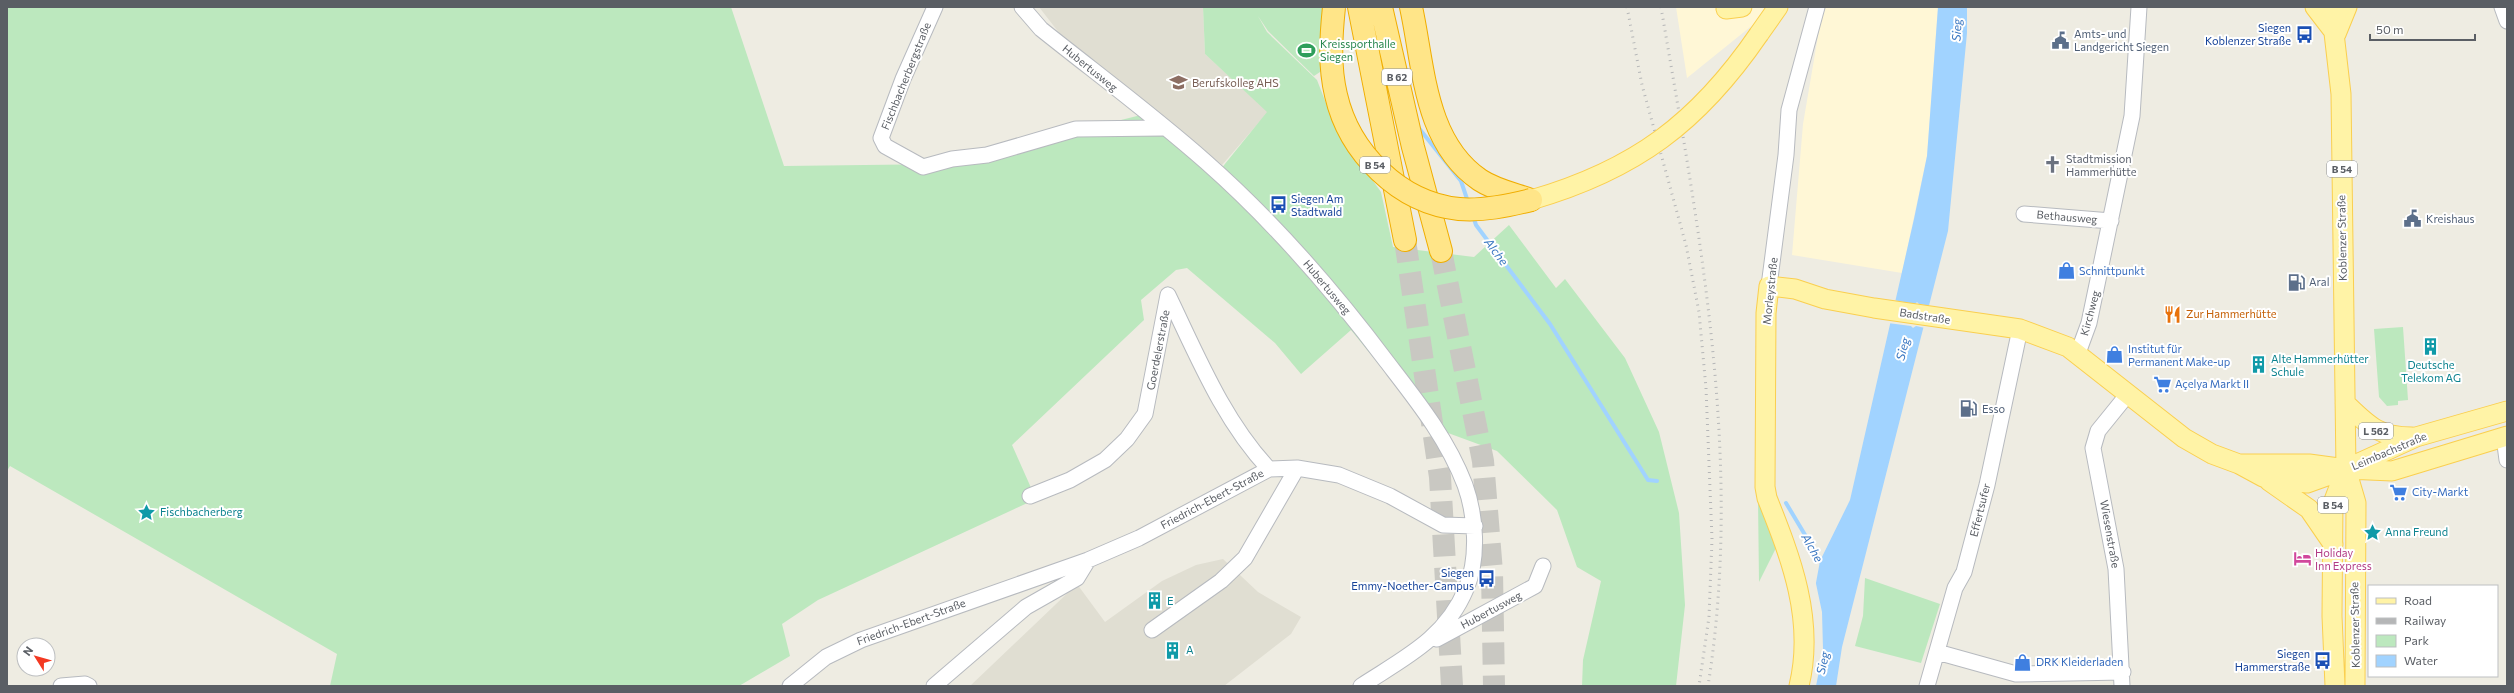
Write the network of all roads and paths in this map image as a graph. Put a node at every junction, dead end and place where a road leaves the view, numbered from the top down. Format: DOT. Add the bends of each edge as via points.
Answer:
graph roads {
  1 [pos="935,7"];
  2 [pos="1022,7"];
  3 [pos="1334,7"];
  4 [pos="1344,7"];
  5 [pos="1359,7"];
  6 [pos="1381,7"];
  7 [pos="1411,7"];
  8 [pos="1778,7"];
  9 [pos="1818,7"];
  10 [pos="2139,7"];
  11 [pos="2315,7"];
  12 [pos="2332,7"];
  13 [pos="2347,7"];
  14 [pos="2502,7"];
  15 [pos="2507,21"];
  16 [pos="1337,28"];
  17 [pos="2336,34"];
  18 [pos="1163,128"];
  19 [pos="1530,200"];
  20 [pos="2024,214"];
  21 [pos="2111,221"];
  22 [pos="1405,240"];
  23 [pos="1441,251"];
  24 [pos="1769,286"];
  25 [pos="2020,329"];
  26 [pos="2078,353"];
  27 [pos="2128,394"];
  28 [pos="2345,403"];
  29 [pos="2502,412"];
  30 [pos="2505,436"];
  31 [pos="2416,437"];
  32 [pos="2507,460"];
  33 [pos="2239,464"];
  34 [pos="1297,468"];
  35 [pos="1269,469"];
  36 [pos="2346,469"];
  37 [pos="2263,477"];
  38 [pos="1030,496"];
  39 [pos="1475,526"];
  40 [pos="2333,544"];
  41 [pos="1088,560"];
  42 [pos="1543,566"];
  43 [pos="1152,630"];
  44 [pos="1427,644"];
  45 [pos="1937,652"];
  46 [pos="2006,679"];
  47 [pos="2122,679"];
  48 [pos="61,686"];
  49 [pos="89,686"];
  50 [pos="790,686"];
  51 [pos="934,686"];
  52 [pos="1361,686"];
  53 [pos="1799,686"];
  54 [pos="1927,686"];
  55 [pos="2335,686"];
  56 [pos="2355,686"];
  1 -- 18 [label="street, Fischbacherbergstraße" via="903,79 881,138 885,146 923,167 952,159 987,155 1076,129"];
  2 -- 18 [label="street, Hubertusweg" via="1041,29"];
  3 -- 19 [label="highway, B 54, bridge" via="1331,53 1336,94 1351,135 1376,167 1405,191 1441,206 1479,210"];
  4 -- 16 [label="street"];
  5 -- 22 [label="highway, B 62"];
  6 -- 23 [label="highway, B 62" via="1413,147"];
  7 -- 19 [label="highway" via="1429,99 1446,144 1467,170 1481,181"];
  8 -- 19 [label="main road, B 54, bridge" via="1739,64 1716,92 1661,140 1631,160 1599,176"];
  9 -- 24 [label="street, Morleystraße" via="1788,110 1785,162"];
  10 -- 21 [label="street, Kirchweg" via="2132,116"];
  11 -- 17 [label="main road"];
  12 -- 17 [label="main road, Koblenzer Straße / B 54"];
  13 -- 17 [label="main road, B 54"];
  14 -- 15 [label="street"];
  17 -- 28 [label="main road, Koblenzer Straße / B 54" via="2341,94"];
  18 -- 39 [label="street, Hubertusweg" via="1206,161 1264,216 1364,331 1438,430 1465,486"];
  20 -- 21 [label="street, Bethausweg"];
  21 -- 26 [label="street, Kirchweg" via="2089,323"];
  24 -- 25 [label="main road, Badstraße" via="1795,289 1874,308"];
  24 -- 53 [label="main road, Morleystraße" via="1766,313 1765,487 1766,498 1797,582 1804,620 1804,648"];
  25 -- 26 [label="main road, Badstraße"];
  25 -- 45 [label="street, Effertsufer" via="1987,485 1964,572 1955,588"];
  26 -- 27 [label="main road"];
  27 -- 33 [label="main road" via="2184,438 2212,454"];
  27 -- 47 [label="street, Wiesenstraße" via="2098,430 2093,448 2116,569"];
  28 -- 31 [label="main road, L 562" via="2376,431 2398,437"];
  28 -- 36 [label="main road, Koblenzer Straße / B 54"];
  29 -- 30 [label="main road, Leimbachstraße / L 562"];
  29 -- 31 [label="main road, Leimbachstraße / L 562"];
  30 -- 32 [label="street"];
  30 -- 36 [label="main road, Leimbachstraße" via="2392,471"];
  31 -- 36 [label="main road, Leimbachstraße / L 562"];
  33 -- 36 [label="main road" via="2309,464"];
  33 -- 37 [label="main road"];
  34 -- 35 [label="street, Friedrich-Ebert-Straße"];
  34 -- 39 [label="street, Friedrich-Ebert-Straße" via="1339,475 1390,496 1444,525"];
  34 -- 43 [label="street" via="1245,558 1221,581"];
  35 -- 38 [label="street, Goerdelerstraße" via="1248,447 1216,393 1168,295 1145,414 1127,439 1105,460 1070,480"];
  35 -- 41 [label="street, Friedrich-Ebert-Straße" via="1139,538"];
  36 -- 37 [label="main road" via="2307,483"];
  36 -- 40 [label="main road, Koblenzer Straße / B 54" via="2333,503"];
  36 -- 56 [label="main road, Koblenzer Straße / B 54" via="2356,503"];
  37 -- 40 [label="main road" via="2291,494 2309,509"];
  39 -- 44 [label="street, Hubertusweg" via="1473,561 1467,588 1451,617"];
  40 -- 55 [label="main road, Koblenzer Straße / B 54"];
  41 -- 50 [label="street, Friedrich-Ebert-Straße" via="861,640 826,657"];
  41 -- 51 [label="street" via="1077,578 1026,607"];
  42 -- 44 [label="street, Hubertusweg" via="1535,586"];
  44 -- 52 [label="street, Hubertusweg"];
  45 -- 46 [label="street"];
  45 -- 54 [label="street, Effertsufer"];
  46 -- 47 [label="street" via="2016,674"];
  48 -- 49 [label="street"];
}
